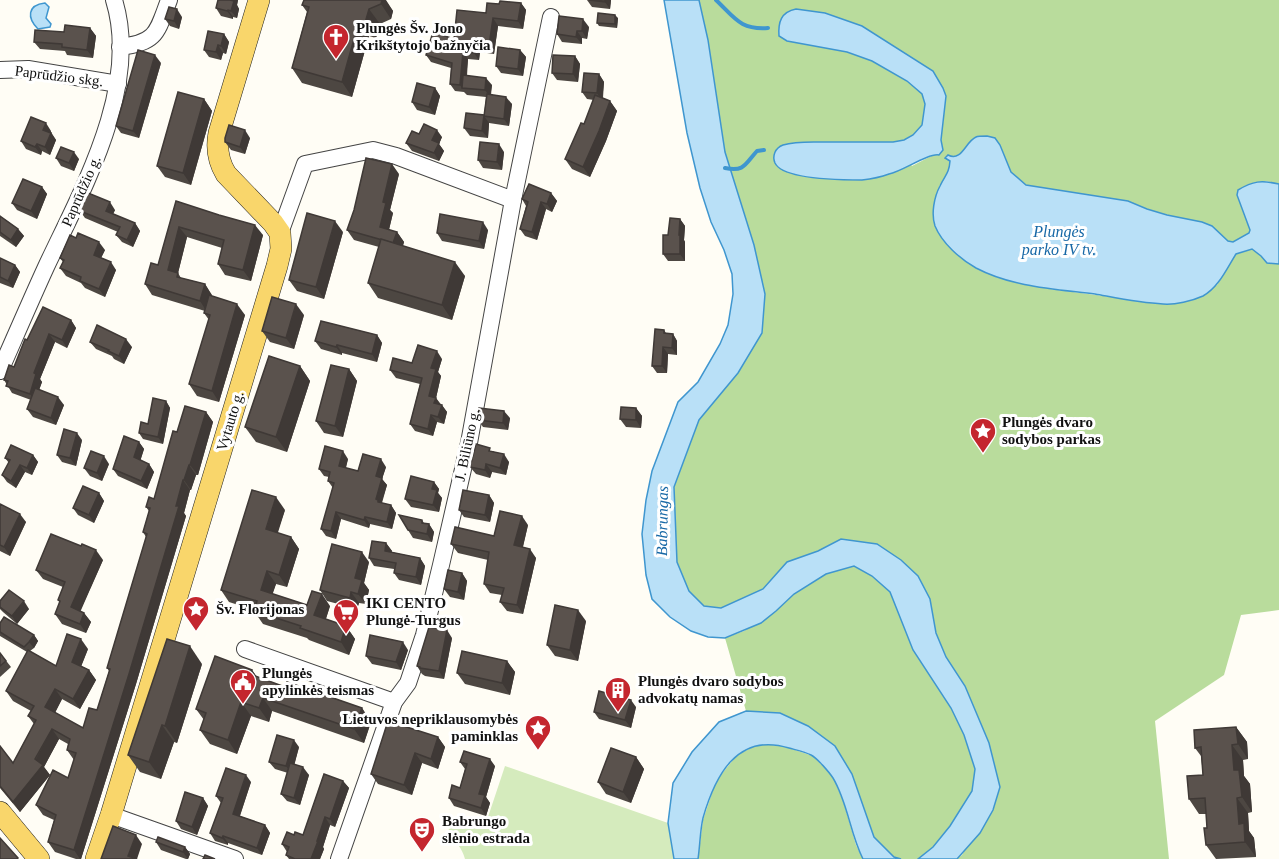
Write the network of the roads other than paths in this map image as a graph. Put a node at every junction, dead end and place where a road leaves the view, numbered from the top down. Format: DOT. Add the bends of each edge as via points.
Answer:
graph roads {
  1 [pos="114,0"];
  2 [pos="169,0"];
  3 [pos="259,0"];
  4 [pos="551,17"];
  5 [pos="120,47"];
  6 [pos="0,70"];
  7 [pos="118,84"];
  8 [pos="513,200"];
  9 [pos="280,233"];
  10 [pos="0,371"];
  11 [pos="245,649"];
  12 [pos="394,702"];
  13 [pos="0,812"];
  14 [pos="111,815"];
  15 [pos="39,859"];
  16 [pos="96,859"];
  17 [pos="236,859"];
  18 [pos="339,859"];
  1 -- 5 [label="street, Paprūdžio g."];
  2 -- 5 [label="street" via="155,34 141,44"];
  3 -- 9 [label="main road" via="217,144 221,167"];
  4 -- 8 [label="street, J. Biliūno g."];
  5 -- 7 [label="street, Paprūdžio g."];
  6 -- 7 [label="street, Paprūdžio skg." via="28,69"];
  7 -- 10 [label="street, Paprūdžio g." via="95,160"];
  8 -- 9 [label="street" via="373,150 305,165"];
  8 -- 12 [label="street, J. Biliūno g." via="469,443 441,565 408,683"];
  9 -- 14 [label="main road, Vytauto g." via="278,266"];
  11 -- 12 [label="street"];
  12 -- 18 [label="street, J. Biliūno g."];
  13 -- 15 [label="main road"];
  14 -- 16 [label="main road, Vytauto g."];
  14 -- 17 [label="street"];
}
